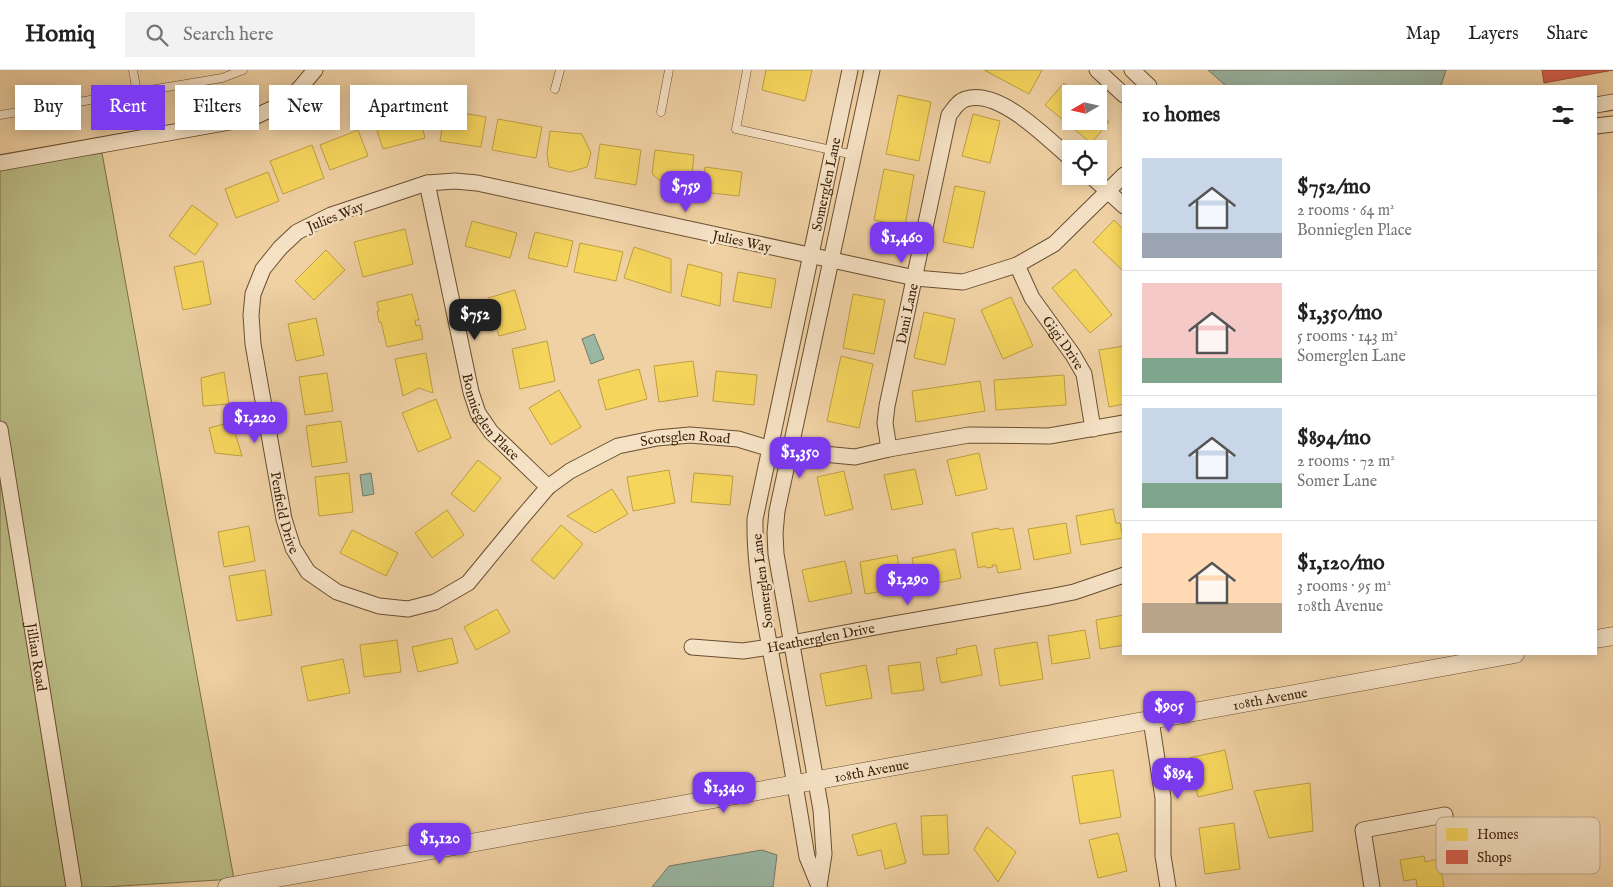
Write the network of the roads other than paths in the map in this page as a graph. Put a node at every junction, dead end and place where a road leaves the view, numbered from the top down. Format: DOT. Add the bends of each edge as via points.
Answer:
graph roads {
  1 [pos="133,70"];
  2 [pos="243,70"];
  3 [pos="315,70"];
  4 [pos="560,70"];
  5 [pos="669,70"];
  6 [pos="748,70"];
  7 [pos="850,70"];
  8 [pos="872,70"];
  9 [pos="1097,70"];
  10 [pos="1132,70"];
  11 [pos="221,74"];
  12 [pos="136,85"];
  13 [pos="1148,85"];
  14 [pos="165,87"];
  15 [pos="556,89"];
  16 [pos="1122,93"];
  17 [pos="91,100"];
  18 [pos="1613,102"];
  19 [pos="1597,105"];
  20 [pos="661,112"];
  21 [pos="0,115"];
  22 [pos="1613,124"];
  23 [pos="1597,126"];
  24 [pos="833,150"];
  25 [pos="1062,151"];
  26 [pos="854,155"];
  27 [pos="0,163"];
  28 [pos="1122,177"];
  29 [pos="427,184"];
  30 [pos="1101,185"];
  31 [pos="1109,192"];
  32 [pos="1122,204"];
  33 [pos="810,256"];
  34 [pos="831,260"];
  35 [pos="1017,265"];
  36 [pos="263,270"];
  37 [pos="915,278"];
  38 [pos="1122,423"];
  39 [pos="0,429"];
  40 [pos="1092,429"];
  41 [pos="770,449"];
  42 [pos="890,449"];
  43 [pos="790,451"];
  44 [pos="548,487"];
  45 [pos="1122,576"];
  46 [pos="337,592"];
  47 [pos="1613,636"];
  48 [pos="1597,639"];
  49 [pos="792,643"];
  50 [pos="692,647"];
  51 [pos="770,647"];
  52 [pos="1509,655"];
  53 [pos="1151,720"];
  54 [pos="817,780"];
  55 [pos="795,784"];
  56 [pos="1445,816"];
  57 [pos="1439,817"];
  58 [pos="1436,818"];
  59 [pos="74,887"];
  60 [pos="227,887"];
  61 [pos="819,887"];
  62 [pos="1168,887"];
  63 [pos="1372,887"];
  1 -- 12 [label="lane"];
  2 -- 11 [label="lane"];
  3 -- 27 [label="street" via="278,106 252,118"];
  4 -- 15 [label="lane"];
  5 -- 20 [label="lane"];
  6 -- 24 [label="lane" via="736,129"];
  7 -- 24 [label="street, Somerglen Lane"];
  8 -- 26 [label="street, Somerglen Lane"];
  9 -- 16 [label="street"];
  10 -- 13 [label="street"];
  11 -- 14 [label="lane"];
  17 -- 21 [label="lane"];
  18 -- 19 [label="street"];
  22 -- 23 [label="street"];
  24 -- 26 [label="lane"];
  24 -- 33 [label="street, Somerglen Lane"];
  25 -- 37 [label="street, Dani Lane" via="1025,118 993,101 980,97 965,99 958,104 949,115"];
  26 -- 34 [label="street, Somerglen Lane"];
  28 -- 31 [label="street, Julies Way"];
  29 -- 33 [label="street, Julies Way" via="477,183"];
  29 -- 36 [label="street, Julies Way" via="332,215 296,232"];
  29 -- 44 [label="street, Bonnieglen Place" via="470,392 478,413 491,432"];
  30 -- 31 [label="street"];
  31 -- 32 [label="street"];
  31 -- 35 [label="street, Julies Way" via="1054,244"];
  33 -- 34 [label="street, Julies Way"];
  33 -- 41 [label="street, Somerglen Lane"];
  34 -- 37 [label="street, Julies Way"];
  34 -- 43 [label="street, Somerglen Lane"];
  35 -- 37 [label="street, Julies Way" via="963,282"];
  35 -- 40 [label="street, Gigi Drive" via="1032,298 1084,374"];
  36 -- 46 [label="street, Penfield Drive" via="253,294 253,344 284,518 293,548 308,572"];
  37 -- 42 [label="street, Dani Lane" via="887,406 885,423"];
  38 -- 40 [label="street, Scotsglen Road"];
  39 -- 59 [label="street, Jillian Road"];
  40 -- 42 [label="street, Scotsglen Road" via="1048,436 969,435"];
  41 -- 43 [label="street, Scotsglen Road"];
  41 -- 44 [label="street, Scotsglen Road" via="738,439 690,435 657,438 618,446 570,471"];
  41 -- 51 [label="street, Somerglen Lane" via="756,519 755,543"];
  42 -- 43 [label="street, Scotsglen Road" via="855,457"];
  43 -- 49 [label="street, Somerglen Lane" via="775,533"];
  44 -- 46 [label="street, Scotsglen Road" via="468,584 435,602 408,609 379,606"];
  45 -- 49 [label="street, Heatherglen Drive" via="1050,598"];
  47 -- 48 [label="street"];
  49 -- 51 [label="street, Heatherglen Drive"];
  49 -- 54 [label="street, Somerglen Lane"];
  50 -- 51 [label="street, Heatherglen Drive" via="743,651"];
  51 -- 55 [label="street, Somerglen Lane"];
  52 -- 53 [label="street, 108th Avenue"];
  53 -- 54 [label="street, 108th Avenue"];
  53 -- 62 [label="street" via="1163,798 1163,856"];
  54 -- 55 [label="street, 108th Avenue"];
  54 -- 61 [label="street, Somerglen Lane" via="824,854"];
  55 -- 60 [label="street, 108th Avenue"];
  55 -- 61 [label="street, Somerglen Lane" via="807,857"];
  56 -- 57 [label="street"];
  58 -- 63 [label="street" via="1363,830"];
}
